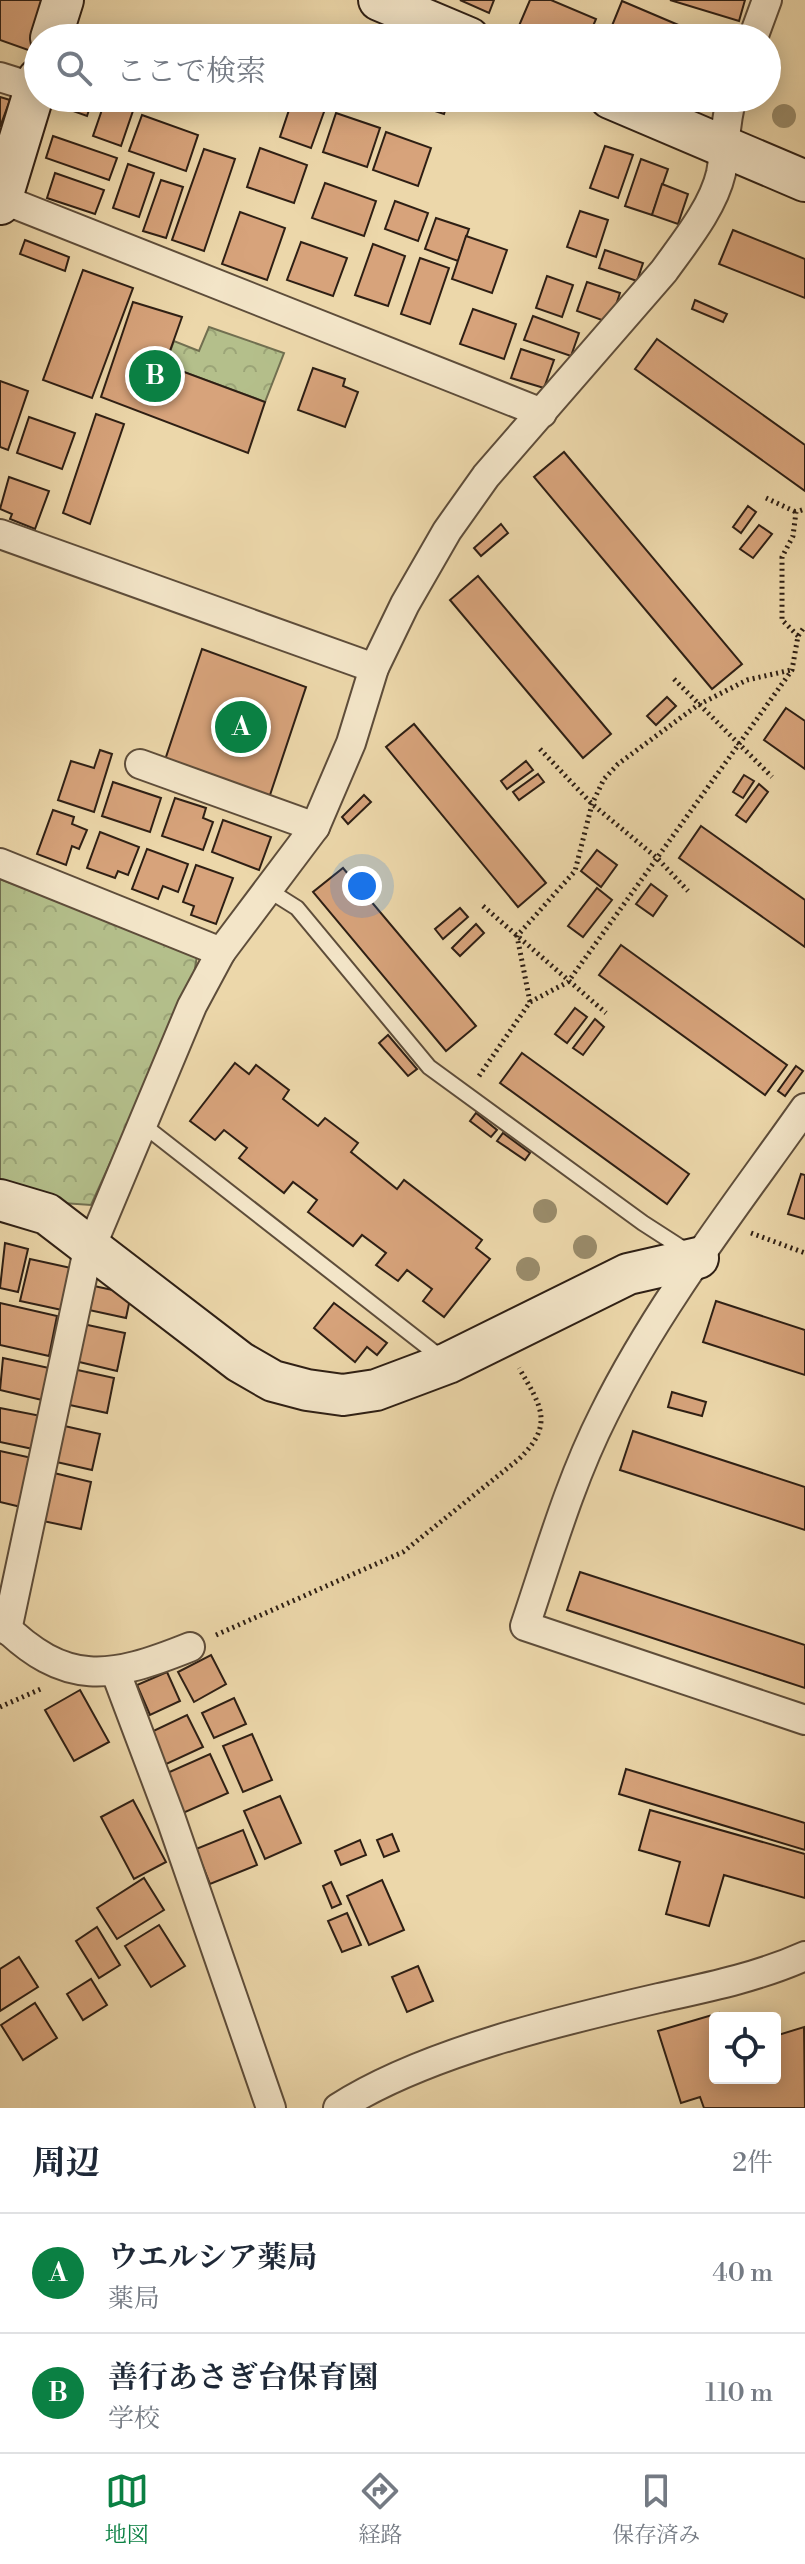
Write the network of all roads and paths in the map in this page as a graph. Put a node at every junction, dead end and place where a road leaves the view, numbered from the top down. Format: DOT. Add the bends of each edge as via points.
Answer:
graph roads {
  1 [pos="63,0"];
  2 [pos="379,0"];
  3 [pos="767,0"];
  4 [pos="55,24"];
  5 [pos="436,24"];
  6 [pos="758,24"];
  7 [pos="24,81"];
  8 [pos="643,112"];
  9 [pos="727,112"];
  10 [pos="724,146"];
  11 [pos="805,181"];
  12 [pos="1,202"];
  13 [pos="542,413"];
  14 [pos="766,498"];
  15 [pos="805,509"];
  16 [pos="796,512"];
  17 [pos="0,534"];
  18 [pos="805,626"];
  19 [pos="798,636"];
  20 [pos="374,668"];
  21 [pos="792,670"];
  22 [pos="674,679"];
  23 [pos="698,705"];
  24 [pos="739,744"];
  25 [pos="540,749"];
  26 [pos="140,764"];
  27 [pos="772,777"];
  28 [pos="592,804"];
  29 [pos="315,827"];
  30 [pos="657,858"];
  31 [pos="0,863"];
  32 [pos="270,891"];
  33 [pos="688,891"];
  34 [pos="483,906"];
  35 [pos="517,936"];
  36 [pos="221,952"];
  37 [pos="568,982"];
  38 [pos="530,1002"];
  39 [pos="606,1013"];
  40 [pos="466,1095"];
  41 [pos="805,1108"];
  42 [pos="142,1124"];
  43 [pos="0,1200"];
  44 [pos="726,1218"];
  45 [pos="93,1246"];
  46 [pos="805,1253"];
  47 [pos="698,1258"];
  48 [pos="501,1338"];
  49 [pos="448,1363"];
  50 [pos="4,1626"];
  51 [pos="190,1647"];
  52 [pos="116,1673"];
  53 [pos="805,1720"];
  54 [pos="805,1956"];
  55 [pos="367,2100"];
  56 [pos="271,2108"];
  57 [pos="338,2108"];
  1 -- 4 [label="street"];
  2 -- 5 [label="street"];
  3 -- 6 [label="street"];
  7 -- 12 [label="street"];
  8 -- 10 [label="street"];
  9 -- 10 [label="street"];
  10 -- 11 [label="street"];
  10 -- 13 [label="street" via="720,176 689,235"];
  12 -- 13 [label="street"];
  13 -- 20 [label="street" via="486,476 447,531"];
  14 -- 16 [label="path"];
  15 -- 16 [label="path"];
  16 -- 19 [label="path" via="793,536 782,557 782,620"];
  17 -- 20 [label="street"];
  18 -- 19 [label="path"];
  19 -- 21 [label="path"];
  20 -- 29 [label="street" via="351,743"];
  21 -- 23 [label="path" via="747,680"];
  21 -- 24 [label="path"];
  22 -- 23 [label="path"];
  23 -- 24 [label="path"];
  23 -- 28 [label="path" via="618,764"];
  24 -- 27 [label="path"];
  24 -- 30 [label="path"];
  25 -- 28 [label="path"];
  26 -- 29 [label="street"];
  28 -- 30 [label="path"];
  28 -- 35 [label="path" via="575,871"];
  29 -- 32 [label="street"];
  30 -- 33 [label="path"];
  30 -- 37 [label="path"];
  31 -- 36 [label="street"];
  32 -- 36 [label="street"];
  32 -- 40 [label="lane" via="297,908 429,1067"];
  34 -- 35 [label="path"];
  35 -- 37 [label="path"];
  35 -- 38 [label="path"];
  36 -- 42 [label="street"];
  37 -- 38 [label="path"];
  37 -- 39 [label="path"];
  38 -- 40 [label="path"];
  40 -- 47 [label="lane"];
  41 -- 44 [label="street"];
  42 -- 45 [label="street"];
  42 -- 49 [label="lane"];
  43 -- 45 [label="street" via="47,1214"];
  44 -- 46 [label="path" via="761,1239"];
  44 -- 47 [label="street"];
  45 -- 49 [label="street" via="240,1362 273,1381 343,1395 376,1390"];
  45 -- 50 [label="street"];
  47 -- 48 [label="street" via="628,1274"];
  47 -- 53 [label="street" via="603,1415 525,1626"];
  48 -- 49 [label="street"];
  48 -- 51 [label="path" via="542,1407 533,1445 403,1552"];
  50 -- 52 [label="street" via="27,1646 70,1668"];
  51 -- 52 [label="street"];
  52 -- 56 [label="street"];
  54 -- 55 [label="street" via="723,1986 659,1998 456,2054"];
  55 -- 57 [label="street"];
}
